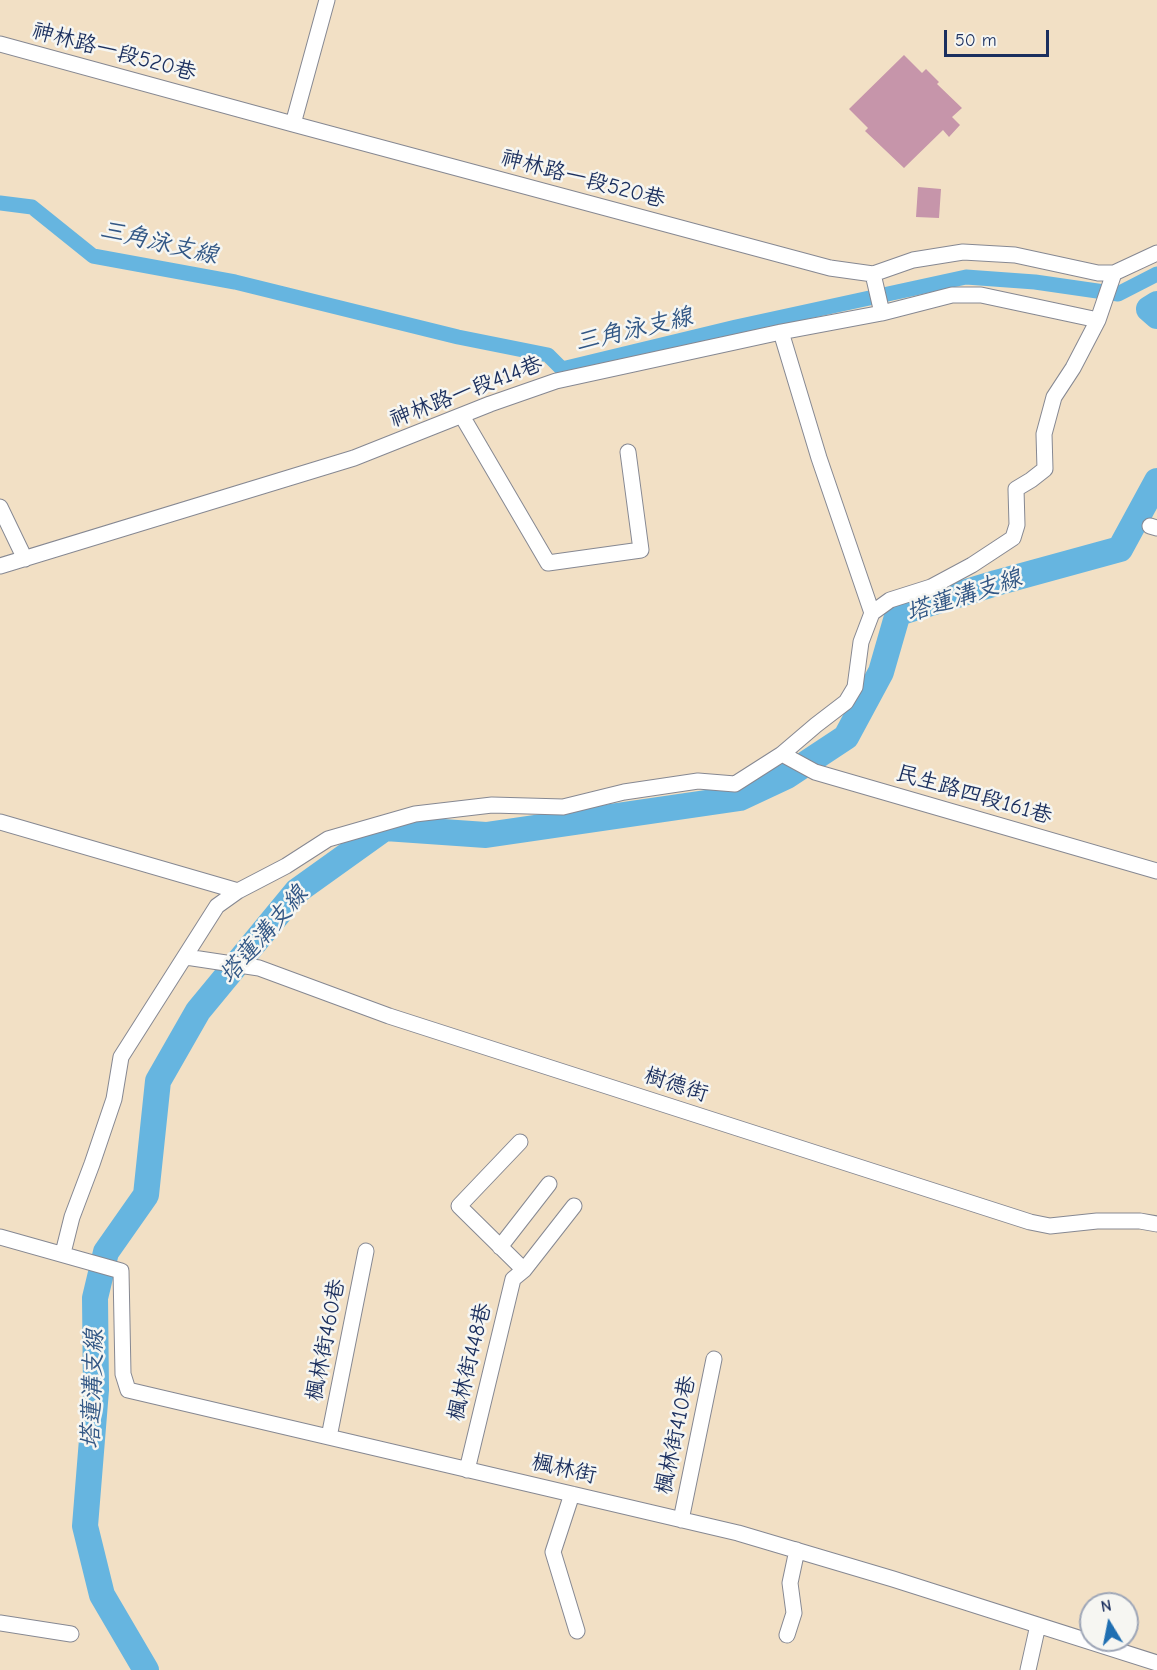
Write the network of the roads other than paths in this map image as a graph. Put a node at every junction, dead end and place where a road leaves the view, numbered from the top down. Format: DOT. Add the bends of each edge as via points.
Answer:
graph roads {
  1 [pos="327,0"];
  2 [pos="0,44"];
  3 [pos="293,124"];
  4 [pos="1157,254"];
  5 [pos="1113,273"];
  6 [pos="873,274"];
  7 [pos="882,313"];
  8 [pos="1098,320"];
  9 [pos="781,332"];
  10 [pos="462,416"];
  11 [pos="628,452"];
  12 [pos="0,507"];
  13 [pos="25,559"];
  14 [pos="0,566"];
  15 [pos="872,613"];
  16 [pos="782,754"];
  17 [pos="0,822"];
  18 [pos="1157,871"];
  19 [pos="238,891"];
  20 [pos="186,957"];
  21 [pos="520,1142"];
  22 [pos="549,1184"];
  23 [pos="574,1206"];
  24 [pos="1157,1224"];
  25 [pos="0,1238"];
  26 [pos="500,1247"];
  27 [pos="366,1251"];
  28 [pos="63,1253"];
  29 [pos="524,1270"];
  30 [pos="714,1359"];
  31 [pos="330,1437"];
  32 [pos="467,1470"];
  33 [pos="572,1494"];
  34 [pos="681,1520"];
  35 [pos="797,1550"];
  36 [pos="0,1623"];
  37 [pos="1038,1625"];
  38 [pos="577,1631"];
  39 [pos="71,1634"];
  40 [pos="787,1635"];
  41 [pos="1157,1663"];
  42 [pos="1028,1670"];
  1 -- 3 [label="street"];
  2 -- 3 [label="street, 神林路一段520巷"];
  3 -- 6 [label="street, 神林路一段520巷" via="830,268"];
  4 -- 5 [label="street, 神林路一段520巷"];
  5 -- 6 [label="street, 神林路一段520巷" via="1015,255 963,252 913,260"];
  5 -- 8 [label="street"];
  6 -- 7 [label="street"];
  7 -- 8 [label="street, 神林路一段414巷" via="952,295 981,295"];
  7 -- 9 [label="street, 神林路一段414巷"];
  8 -- 15 [label="street" via="1054,397 1044,434 1045,469 1016,489 1017,525 1013,538 931,587 890,600"];
  9 -- 10 [label="street, 神林路一段414巷" via="556,381"];
  9 -- 15 [label="street"];
  10 -- 11 [label="street" via="548,564 641,550"];
  10 -- 13 [label="street, 神林路一段414巷" via="354,458"];
  12 -- 13 [label="street"];
  13 -- 14 [label="street, 神林路一段414巷"];
  15 -- 16 [label="street" via="861,642 855,687 846,702"];
  16 -- 18 [label="street, 民生路四段161巷" via="815,772"];
  16 -- 19 [label="street" via="735,784 698,781 624,792 563,807 492,805 415,814 328,838"];
  17 -- 19 [label="street"];
  19 -- 20 [label="street" via="217,906"];
  20 -- 24 [label="street, 樹德街" via="259,968 390,1016 1030,1222 1050,1226 1097,1221"];
  20 -- 28 [label="street" via="121,1058 114,1099"];
  21 -- 26 [label="street" via="459,1206"];
  22 -- 26 [label="street"];
  23 -- 29 [label="street, 楓林街448巷"];
  25 -- 28 [label="street"];
  26 -- 29 [label="street"];
  27 -- 31 [label="street, 楓林街460巷"];
  28 -- 31 [label="street, 楓林街" via="121,1271 123,1374 129,1390"];
  29 -- 32 [label="street, 楓林街448巷" via="513,1279"];
  30 -- 34 [label="street, 楓林街410巷"];
  31 -- 32 [label="street, 楓林街"];
  32 -- 33 [label="street, 楓林街"];
  33 -- 34 [label="street, 楓林街"];
  33 -- 38 [label="street" via="553,1552"];
  34 -- 35 [label="street, 楓林街"];
  35 -- 37 [label="street, 楓林街"];
  35 -- 40 [label="street" via="790,1582 794,1612"];
  36 -- 39 [label="street"];
  37 -- 41 [label="street, 楓林街"];
  37 -- 42 [label="street"];
}
